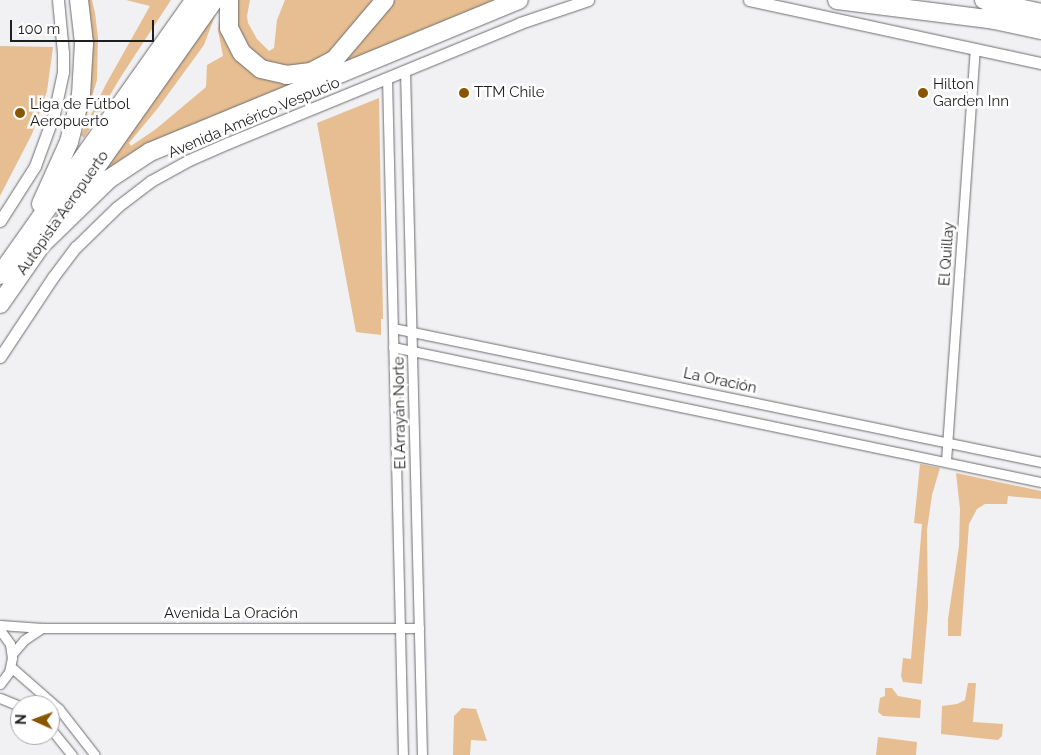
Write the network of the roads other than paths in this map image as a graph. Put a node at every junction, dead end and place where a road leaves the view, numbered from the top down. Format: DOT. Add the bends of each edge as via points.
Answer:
graph roads {
  1 [pos="58,0"];
  2 [pos="80,0"];
  3 [pos="195,0"];
  4 [pos="214,0"];
  5 [pos="229,0"];
  6 [pos="384,0"];
  7 [pos="519,0"];
  8 [pos="588,0"];
  9 [pos="750,0"];
  10 [pos="837,0"];
  11 [pos="906,0"];
  12 [pos="984,0"];
  13 [pos="1041,13"];
  14 [pos="996,20"];
  15 [pos="1041,30"];
  16 [pos="975,48"];
  17 [pos="1041,63"];
  18 [pos="405,70"];
  19 [pos="387,78"];
  20 [pos="0,221"];
  21 [pos="35,240"];
  22 [pos="0,276"];
  23 [pos="0,304"];
  24 [pos="393,328"];
  25 [pos="412,331"];
  26 [pos="393,347"];
  27 [pos="412,351"];
  28 [pos="0,357"];
  29 [pos="948,442"];
  30 [pos="946,461"];
  31 [pos="1041,462"];
  32 [pos="1041,482"];
  33 [pos="0,625"];
  34 [pos="42,628"];
  35 [pos="400,628"];
  36 [pos="419,628"];
  37 [pos="0,630"];
  38 [pos="12,654"];
  39 [pos="11,668"];
  40 [pos="0,684"];
  41 [pos="60,740"];
  42 [pos="72,755"];
  43 [pos="95,755"];
  44 [pos="403,755"];
  45 [pos="422,755"];
  1 -- 20 [label="street" via="63,53 54,114 35,166"];
  2 -- 21 [label="highway" via="84,61 77,111"];
  3 -- 21 [label="highway, Autopista Aeropuerto"];
  4 -- 21 [label="highway, Autopista Aeropuerto"];
  5 -- 6 [label="highway" via="229,28 242,53 261,69 286,75 311,72 335,59"];
  7 -- 21 [label="highway" via="150,152 109,179"];
  8 -- 18 [label="street, Avenida Américo Vespucio" via="541,14"];
  9 -- 16 [label="street"];
  10 -- 14 [label="highway"];
  11 -- 14 [label="highway"];
  12 -- 13 [label="highway"];
  14 -- 15 [label="highway"];
  16 -- 17 [label="street"];
  16 -- 29 [label="street, El Quillay"];
  18 -- 19 [label="street, Avenida Américo Vespucio"];
  18 -- 25 [label="street, El Arrayán Norte"];
  19 -- 24 [label="street, El Arrayán Norte"];
  19 -- 28 [label="street, Avenida Américo Vespucio" via="208,151 134,193 70,254"];
  21 -- 22 [label="highway, Autopista Aeropuerto"];
  21 -- 23 [label="highway, Autopista Aeropuerto"];
  24 -- 25 [label="street, La Oración"];
  24 -- 26 [label="street, El Arrayán Norte"];
  25 -- 27 [label="street, El Arrayán Norte"];
  25 -- 29 [label="street, La Oración"];
  26 -- 27 [label="street"];
  26 -- 35 [label="street, El Arrayán Norte"];
  27 -- 30 [label="street"];
  27 -- 36 [label="street, El Arrayán Norte"];
  29 -- 30 [label="street, El Quillay"];
  29 -- 31 [label="street, La Oración"];
  30 -- 32 [label="street"];
  33 -- 34 [label="street, Avenida La Oración"];
  34 -- 35 [label="street, Avenida La Oración"];
  34 -- 38 [label="street" via="27,637"];
  35 -- 36 [label="street, Avenida La Oración"];
  35 -- 44 [label="street, El Arrayán Norte"];
  36 -- 45 [label="street, El Arrayán Norte"];
  37 -- 38 [label="street"];
  38 -- 39 [label="street"];
  39 -- 40 [label="street"];
  39 -- 43 [label="street" via="59,709"];
  41 -- 42 [label="street"];
}
